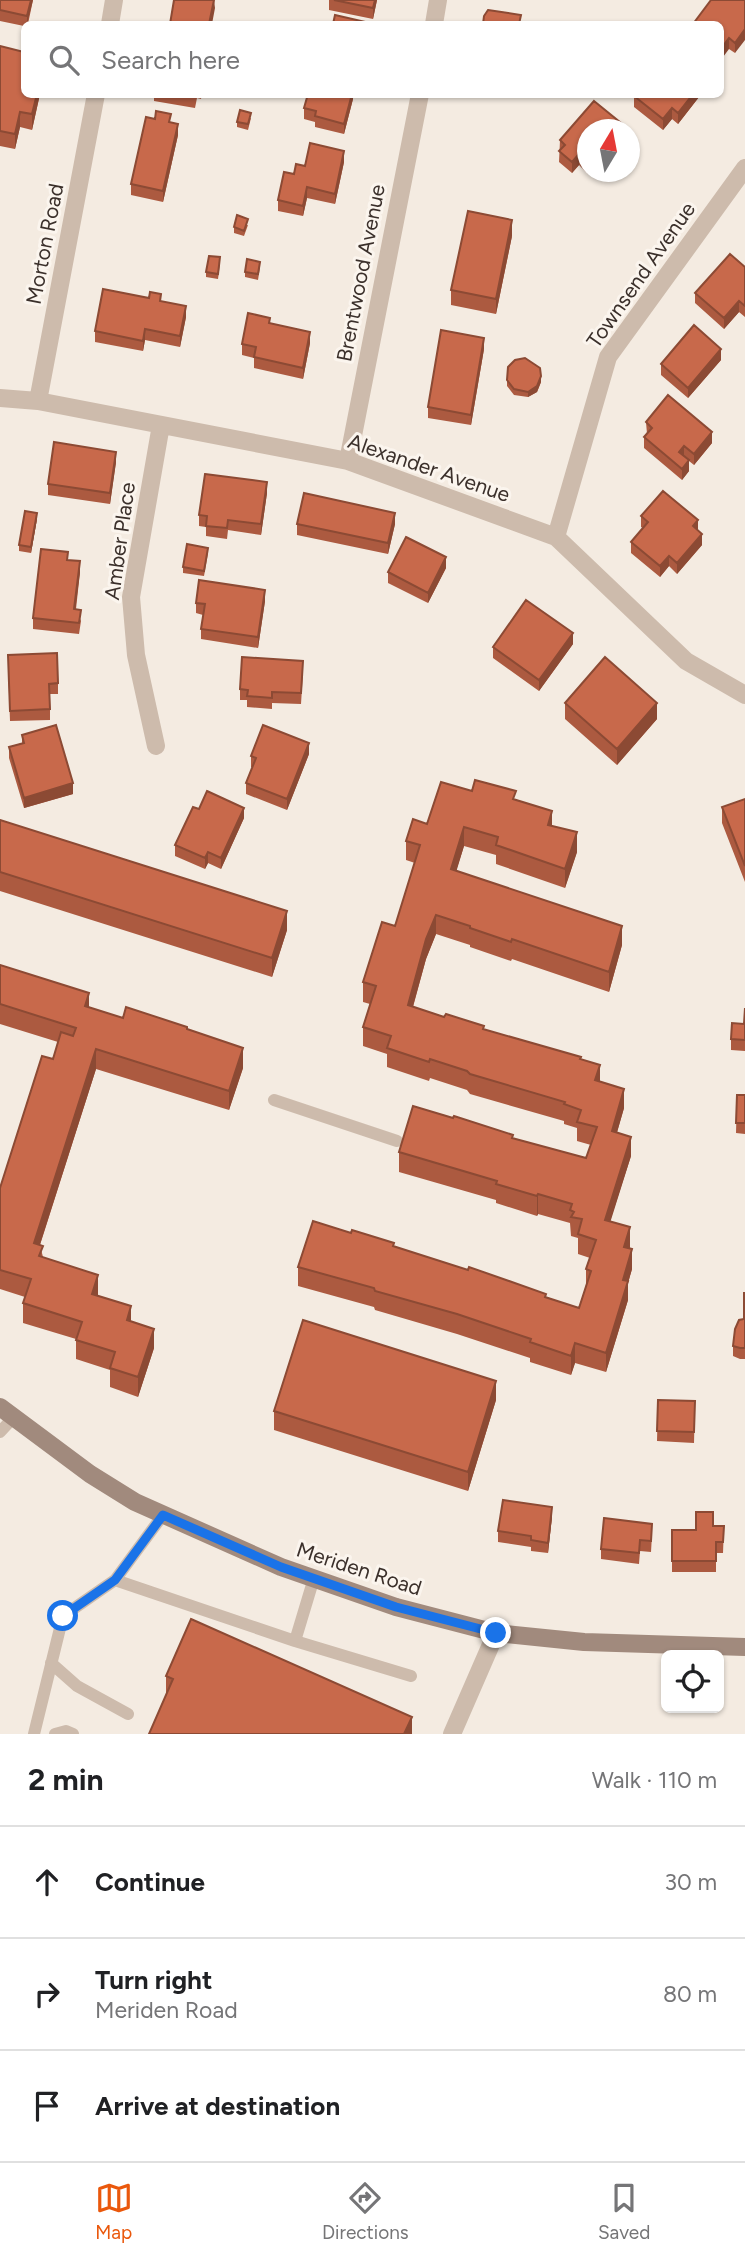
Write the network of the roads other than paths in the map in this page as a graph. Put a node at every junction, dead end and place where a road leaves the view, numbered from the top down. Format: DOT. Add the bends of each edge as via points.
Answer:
graph roads {
  1 [pos="114,0"];
  2 [pos="438,0"];
  3 [pos="110,21"];
  4 [pos="434,21"];
  5 [pos="95,98"];
  6 [pos="419,98"];
  7 [pos="745,168"];
  8 [pos="0,398"];
  9 [pos="38,401"];
  10 [pos="162,425"];
  11 [pos="348,461"];
  12 [pos="556,537"];
  13 [pos="745,695"];
  14 [pos="156,746"];
  15 [pos="274,1100"];
  16 [pos="397,1141"];
  17 [pos="7,1413"];
  18 [pos="0,1432"];
  19 [pos="163,1515"];
  20 [pos="314,1578"];
  21 [pos="115,1580"];
  22 [pos="496,1633"];
  23 [pos="295,1641"];
  24 [pos="745,1647"];
  25 [pos="51,1663"];
  26 [pos="411,1676"];
  27 [pos="128,1714"];
  28 [pos="34,1734"];
  29 [pos="55,1734"];
  30 [pos="73,1734"];
  31 [pos="452,1734"];
  1 -- 3 [label="street"];
  2 -- 4 [label="street"];
  5 -- 9 [label="street, Morton Road"];
  6 -- 11 [label="street, Brentwood Avenue"];
  7 -- 12 [label="street, Townsend Avenue" via="608,358"];
  8 -- 9 [label="street, Alexander Avenue"];
  9 -- 10 [label="street, Alexander Avenue"];
  10 -- 11 [label="street, Alexander Avenue"];
  10 -- 14 [label="street, Amber Place" via="131,597 136,655"];
  11 -- 12 [label="street, Alexander Avenue"];
  12 -- 13 [label="street, Alexander Avenue" via="686,661"];
  15 -- 16 [label="lane"];
  17 -- 18 [label="lane"];
  17 -- 19 [label="main road, Meriden Road" via="90,1474"];
  19 -- 20 [label="main road, Meriden Road"];
  19 -- 21 [label="lane"];
  20 -- 22 [label="main road, Meriden Road" via="396,1607"];
  20 -- 23 [label="lane"];
  21 -- 23 [label="lane"];
  21 -- 25 [label="lane" via="63,1616"];
  22 -- 24 [label="main road, Meriden Road" via="584,1642"];
  22 -- 31 [label="street"];
  23 -- 26 [label="lane"];
  25 -- 27 [label="lane" via="78,1686"];
  25 -- 28 [label="lane"];
  29 -- 30 [label="lane"];
}
